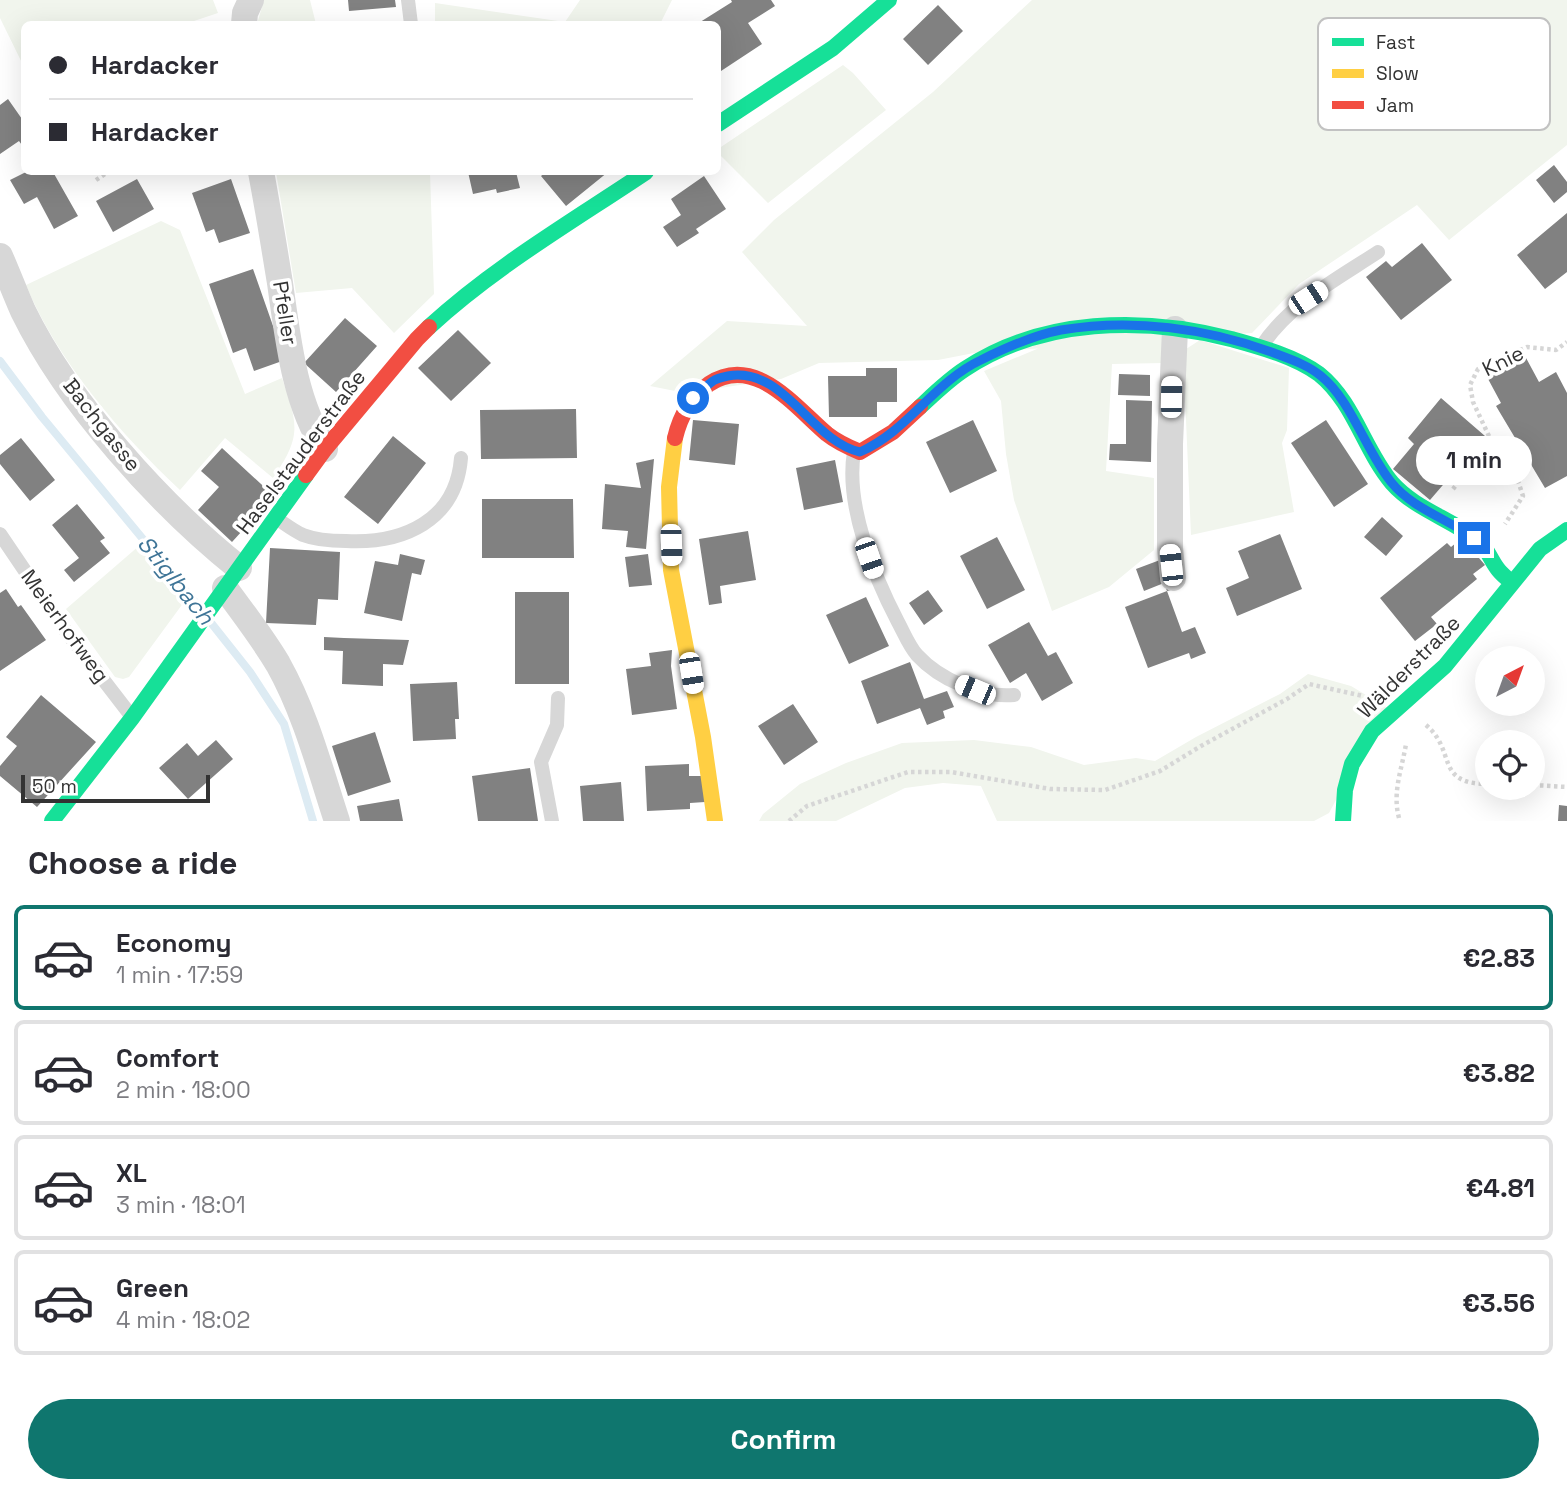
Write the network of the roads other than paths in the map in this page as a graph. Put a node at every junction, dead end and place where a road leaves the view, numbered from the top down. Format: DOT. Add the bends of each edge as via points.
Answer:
graph roads {
  1 [pos="408,0"];
  2 [pos="889,0"];
  3 [pos="411,21"];
  4 [pos="721,122"];
  5 [pos="261,175"];
  6 [pos="642,175"];
  7 [pos="1378,252"];
  8 [pos="0,256"];
  9 [pos="1175,329"];
  10 [pos="1261,348"];
  11 [pos="325,449"];
  12 [pos="855,451"];
  13 [pos="461,458"];
  14 [pos="275,517"];
  15 [pos="1567,530"];
  16 [pos="0,534"];
  17 [pos="1173,578"];
  18 [pos="1512,583"];
  19 [pos="225,588"];
  20 [pos="1014,695"];
  21 [pos="558,698"];
  22 [pos="130,727"];
  23 [pos="52,821"];
  24 [pos="337,821"];
  25 [pos="552,821"];
  26 [pos="715,821"];
  27 [pos="1343,821"];
  1 -- 3 [label="lane"];
  2 -- 4 [label="street" via="833,48"];
  5 -- 11 [label="street, Pfeller" via="299,388"];
  6 -- 11 [label="street, Haselstauderstraße" via="450,308 416,339"];
  7 -- 10 [label="lane" via="1308,298"];
  8 -- 19 [label="street, Bachgasse" via="23,311 70,387 132,466 196,530"];
  9 -- 10 [label="street" via="1207,332"];
  9 -- 12 [label="street" via="1098,326 1058,331 1016,345 961,371 889,436"];
  9 -- 17 [label="street" via="1170,444"];
  10 -- 18 [label="street" via="1321,376 1336,392 1392,483 1416,505 1487,546 1498,569"];
  11 -- 14 [label="street, Haselstauderstraße"];
  12 -- 20 [label="lane" via="852,489 869,558 914,653 932,670 953,680 1000,696"];
  12 -- 26 [label="street" via="777,391 738,374 715,379 693,398 677,425 669,493 671,571"];
  13 -- 14 [label="lane" via="460,476 446,505 419,528 393,539 328,540 303,535"];
  14 -- 19 [label="street, Haselstauderstraße"];
  15 -- 18 [label="street, Wälderstraße" via="1540,549"];
  16 -- 22 [label="lane, Meierhofweg"];
  18 -- 27 [label="street, Wälderstraße" via="1445,666 1372,731 1352,764"];
  19 -- 22 [label="street, Haselstauderstraße" via="194,631 181,661"];
  19 -- 24 [label="street, Bachgasse" via="279,667 300,712"];
  21 -- 25 [label="lane" via="556,725 541,762"];
  22 -- 23 [label="street, Haselstauderstraße"];
}
